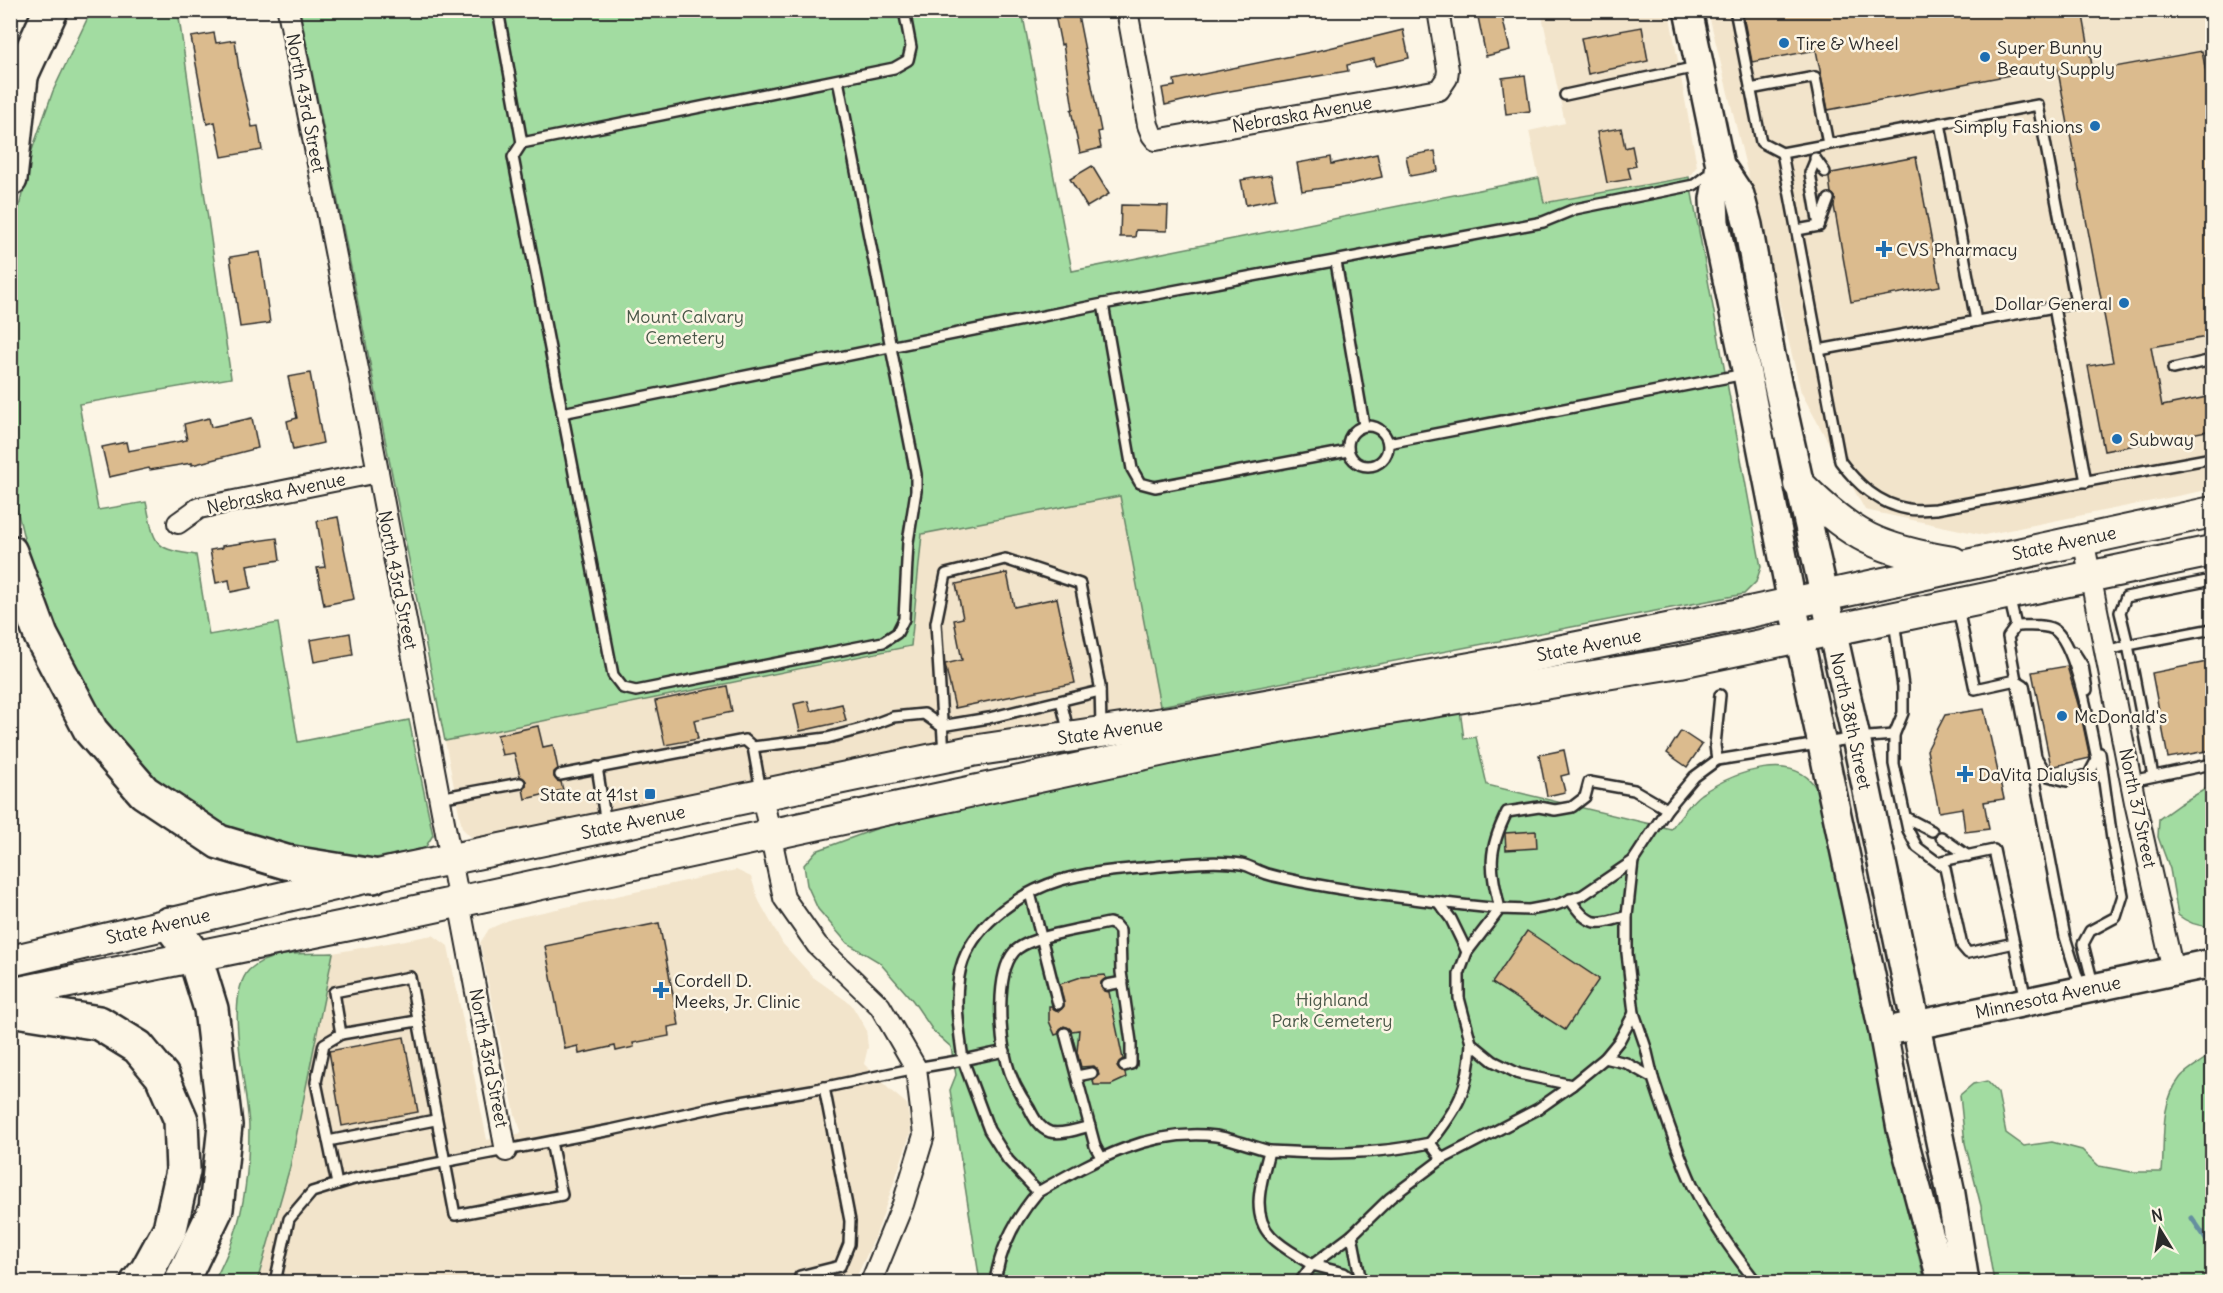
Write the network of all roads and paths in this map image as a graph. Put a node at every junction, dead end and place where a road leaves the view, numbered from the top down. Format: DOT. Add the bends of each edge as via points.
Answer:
graph roads {
  1 [pos="51,10"];
  2 [pos="288,10"];
  3 [pos="498,10"];
  4 [pos="904,10"];
  5 [pos="1127,10"];
  6 [pos="1438,10"];
  7 [pos="1688,10"];
  8 [pos="1735,10"];
  9 [pos="1699,67"];
  10 [pos="838,80"];
  11 [pos="16,88"];
  12 [pos="1750,89"];
  13 [pos="1565,95"];
  14 [pos="1940,123"];
  15 [pos="522,143"];
  16 [pos="1828,144"];
  17 [pos="1813,147"];
  18 [pos="1782,153"];
  19 [pos="1815,161"];
  20 [pos="1720,165"];
  21 [pos="1824,172"];
  22 [pos="10,179"];
  23 [pos="1829,199"];
  24 [pos="1819,226"];
  25 [pos="1797,230"];
  26 [pos="1336,262"];
  27 [pos="1103,304"];
  28 [pos="2054,308"];
  29 [pos="1976,321"];
  30 [pos="890,346"];
  31 [pos="1819,350"];
  32 [pos="2212,360"];
  33 [pos="2173,369"];
  34 [pos="1748,374"];
  35 [pos="562,413"];
  36 [pos="1364,425"];
  37 [pos="1388,443"];
  38 [pos="1348,451"];
  39 [pos="2212,458"];
  40 [pos="378,472"];
  41 [pos="2086,482"];
  42 [pos="1799,484"];
  43 [pos="2212,512"];
  44 [pos="178,523"];
  45 [pos="2084,539"];
  46 [pos="10,552"];
  47 [pos="2212,562"];
  48 [pos="1968,564"];
  49 [pos="2090,576"];
  50 [pos="2009,594"];
  51 [pos="1823,596"];
  52 [pos="1792,603"];
  53 [pos="1957,604"];
  54 [pos="1894,618"];
  55 [pos="2016,626"];
  56 [pos="2212,629"];
  57 [pos="1831,631"];
  58 [pos="2062,636"];
  59 [pos="1801,637"];
  60 [pos="2128,645"];
  61 [pos="2106,651"];
  62 [pos="2016,680"];
  63 [pos="1100,691"];
  64 [pos="1720,695"];
  65 [pos="1061,701"];
  66 [pos="2139,701"];
  67 [pos="2117,706"];
  68 [pos="941,726"];
  69 [pos="1101,733"];
  70 [pos="1894,735"];
  71 [pos="1070,737"];
  72 [pos="1856,738"];
  73 [pos="1822,743"];
  74 [pos="753,747"];
  75 [pos="944,757"];
  76 [pos="1717,760"];
  77 [pos="2212,764"];
  78 [pos="597,767"];
  79 [pos="560,775"];
  80 [pos="2153,776"];
  81 [pos="2131,781"];
  82 [pos="520,783"];
  83 [pos="762,796"];
  84 [pos="439,798"];
  85 [pos="1667,809"];
  86 [pos="1905,817"];
  87 [pos="607,828"];
  88 [pos="1932,831"];
  89 [pos="770,834"];
  90 [pos="1941,837"];
  91 [pos="1968,856"];
  92 [pos="451,860"];
  93 [pos="1633,861"];
  94 [pos="1937,862"];
  95 [pos="373,876"];
  96 [pos="1030,893"];
  97 [pos="1570,899"];
  98 [pos="459,902"];
  99 [pos="1438,902"];
  100 [pos="1500,909"];
  101 [pos="1627,916"];
  102 [pos="170,924"];
  103 [pos="1042,938"];
  104 [pos="2014,943"];
  105 [pos="1467,952"];
  106 [pos="195,957"];
  107 [pos="10,960"];
  108 [pos="2212,963"];
  109 [pos="2173,971"];
  110 [pos="1123,982"];
  111 [pos="1107,985"];
  112 [pos="2088,989"];
  113 [pos="10,994"];
  114 [pos="2027,1002"];
  115 [pos="1058,1004"];
  116 [pos="10,1009"];
  117 [pos="1634,1012"];
  118 [pos="417,1021"];
  119 [pos="1915,1025"];
  120 [pos="1883,1032"];
  121 [pos="1065,1033"];
  122 [pos="342,1035"];
  123 [pos="1471,1043"];
  124 [pos="1005,1051"];
  125 [pos="1605,1058"];
  126 [pos="963,1060"];
  127 [pos="1124,1066"];
  128 [pos="916,1068"];
  129 [pos="1092,1073"];
  130 [pos="1077,1076"];
  131 [pos="1653,1078"];
  132 [pos="1572,1085"];
  133 [pos="824,1087"];
  134 [pos="435,1120"];
  135 [pos="1090,1126"];
  136 [pos="328,1141"];
  137 [pos="551,1142"];
  138 [pos="1430,1143"];
  139 [pos="506,1150"];
  140 [pos="1269,1151"];
  141 [pos="1101,1157"];
  142 [pos="1442,1159"];
  143 [pos="443,1162"];
  144 [pos="337,1184"];
  145 [pos="1038,1192"];
  146 [pos="1352,1235"];
  147 [pos="1312,1265"];
  148 [pos="138,1282"];
  149 [pos="181,1282"];
  150 [pos="275,1282"];
  151 [pos="801,1282"];
  152 [pos="871,1282"];
  153 [pos="995,1282"];
  154 [pos="1300,1282"];
  155 [pos="1356,1282"];
  156 [pos="1361,1282"];
  157 [pos="1756,1282"];
  158 [pos="1942,1282"];
  159 [pos="1965,1282"];
  1 -- 11 [label="highway"];
  2 -- 40 [label="street, North 43rd Street"];
  3 -- 15 [label="lane"];
  4 -- 10 [label="lane" via="911,47 908,60 894,68"];
  5 -- 6 [label="street, Nebraska Avenue" via="1148,125 1156,140 1439,90 1448,60"];
  7 -- 9 [label="main road, North 38th Street"];
  8 -- 12 [label="lane"];
  9 -- 13 [label="lane"];
  9 -- 20 [label="main road, North 38th Street"];
  10 -- 15 [label="lane"];
  10 -- 30 [label="lane"];
  11 -- 22 [label="highway"];
  12 -- 16 [label="lane" via="1815,77"];
  12 -- 18 [label="lane" via="1761,142"];
  14 -- 16 [label="lane"];
  14 -- 28 [label="lane" via="2038,105 2076,303"];
  14 -- 29 [label="lane"];
  15 -- 35 [label="lane" via="513,157"];
  16 -- 17 [label="lane"];
  17 -- 18 [label="lane"];
  17 -- 19 [label="lane"];
  18 -- 25 [label="lane"];
  19 -- 21 [label="lane"];
  19 -- 24 [label="lane" via="1810,173"];
  20 -- 26 [label="lane" via="1694,185 1575,209 1544,222"];
  20 -- 34 [label="main road, North 38th Street" via="1714,199 1715,222"];
  20 -- 42 [label="main road, North 38th Street" via="1740,195 1748,225"];
  23 -- 24 [label="lane"];
  24 -- 25 [label="lane"];
  25 -- 31 [label="lane"];
  26 -- 27 [label="lane"];
  26 -- 36 [label="lane"];
  27 -- 30 [label="lane"];
  27 -- 38 [label="lane" via="1132,469 1140,483 1155,488"];
  28 -- 29 [label="lane"];
  28 -- 41 [label="lane"];
  29 -- 31 [label="lane"];
  30 -- 35 [label="lane"];
  30 -- 35 [label="lane" via="916,474 916,491 908,542 904,619 897,633 883,642 636,691 623,688 613,675"];
  31 -- 41 [label="lane" via="1840,461 1855,481 1878,499 1907,509 1936,509"];
  32 -- 33 [label="lane"];
  34 -- 37 [label="lane"];
  34 -- 52 [label="main road, North 38th Street"];
  36 -- 37 [label="lane" via="1377,427"];
  36 -- 38 [label="lane" via="1349,438"];
  37 -- 38 [label="lane" via="1381,461 1368,466 1355,462"];
  39 -- 41 [label="lane"];
  40 -- 44 [label="street, Nebraska Avenue" via="199,508"];
  40 -- 84 [label="street, North 43rd Street"];
  42 -- 48 [label="main road" via="1826,511 1867,539 1920,557"];
  42 -- 51 [label="main road, North 38th Street"];
  43 -- 45 [label="main road, State Avenue"];
  45 -- 48 [label="main road, State Avenue"];
  45 -- 49 [label="street, North 37 Street"];
  46 -- 95 [label="highway" via="41,636 91,731 144,792 219,842 286,862"];
  47 -- 49 [label="main road, State Avenue"];
  47 -- 60 [label="lane" via="2126,597 2121,612"];
  48 -- 51 [label="main road, State Avenue"];
  49 -- 50 [label="main road, State Avenue"];
  49 -- 61 [label="street, North 37 Street"];
  50 -- 53 [label="main road, State Avenue"];
  50 -- 55 [label="lane"];
  51 -- 52 [label="main road, State Avenue"];
  51 -- 57 [label="main road, North 38th Street"];
  52 -- 59 [label="main road, North 38th Street"];
  52 -- 69 [label="main road, State Avenue" via="1498,663"];
  53 -- 54 [label="main road, State Avenue"];
  53 -- 62 [label="lane" via="1976,689"];
  54 -- 57 [label="main road, State Avenue"];
  54 -- 70 [label="lane" via="1904,687 1903,712"];
  55 -- 58 [label="lane" via="2051,628"];
  55 -- 62 [label="lane" via="2008,637"];
  56 -- 60 [label="lane"];
  57 -- 59 [label="main road, State Avenue"];
  57 -- 72 [label="main road, North 38th Street"];
  58 -- 62 [label="lane" via="2076,667 2097,759 2089,774 2067,782 2048,776 2036,757 2024,685"];
  58 -- 112 [label="lane" via="2083,666 2123,895 2116,917 2090,931 2083,944"];
  59 -- 73 [label="main road, North 38th Street"];
  59 -- 89 [label="main road, State Avenue" via="1680,662 1203,742"];
  60 -- 61 [label="lane"];
  60 -- 66 [label="lane"];
  61 -- 67 [label="street, North 37 Street"];
  62 -- 112 [label="lane" via="2065,937"];
  63 -- 65 [label="lane"];
  63 -- 68 [label="lane" via="1080,584 1005,558 946,574 936,623"];
  63 -- 69 [label="lane"];
  64 -- 76 [label="lane" via="1714,746"];
  65 -- 68 [label="lane"];
  65 -- 71 [label="lane"];
  66 -- 67 [label="lane"];
  66 -- 80 [label="lane"];
  67 -- 81 [label="street, North 37 Street"];
  68 -- 74 [label="lane" via="924,714 892,717 828,738"];
  68 -- 75 [label="lane"];
  69 -- 71 [label="main road, State Avenue"];
  70 -- 72 [label="lane"];
  70 -- 86 [label="lane" via="1894,764"];
  71 -- 75 [label="main road, State Avenue"];
  72 -- 73 [label="lane"];
  72 -- 119 [label="main road, North 38th Street"];
  73 -- 76 [label="lane"];
  73 -- 120 [label="main road, North 38th Street"];
  74 -- 78 [label="lane" via="745,740"];
  74 -- 83 [label="lane"];
  75 -- 83 [label="main road, State Avenue"];
  76 -- 85 [label="lane" via="1694,777"];
  77 -- 80 [label="lane"];
  78 -- 79 [label="lane"];
  78 -- 87 [label="lane"];
  80 -- 81 [label="lane"];
  81 -- 109 [label="street, North 37 Street"];
  82 -- 84 [label="lane"];
  83 -- 87 [label="main road, State Avenue"];
  83 -- 89 [label="street"];
  84 -- 92 [label="street, North 43rd Street"];
  85 -- 93 [label="lane"];
  85 -- 100 [label="lane" via="1634,790 1589,782 1585,797 1572,807 1507,812 1492,851 1492,875"];
  86 -- 88 [label="lane"];
  86 -- 94 [label="lane" via="1917,847"];
  87 -- 92 [label="main road, State Avenue"];
  89 -- 98 [label="main road, State Avenue"];
  89 -- 128 [label="street" via="784,898 817,945 880,1006"];
  90 -- 91 [label="lane"];
  91 -- 94 [label="lane"];
  91 -- 104 [label="lane" via="1994,850"];
  92 -- 95 [label="main road, State Avenue"];
  92 -- 98 [label="street, North 43rd Street"];
  93 -- 97 [label="lane"];
  93 -- 101 [label="lane"];
  94 -- 104 [label="lane" via="1945,868 1962,946 1968,953"];
  95 -- 102 [label="main road, State Avenue"];
  96 -- 99 [label="lane" via="1060,880 1091,873 1218,863 1243,865 1307,883"];
  96 -- 103 [label="lane"];
  96 -- 126 [label="lane" via="984,927 962,962 958,1010"];
  97 -- 100 [label="lane" via="1529,910"];
  97 -- 101 [label="lane" via="1581,915 1593,922"];
  98 -- 106 [label="main road, State Avenue"];
  98 -- 139 [label="street, North 43rd Street"];
  99 -- 100 [label="lane"];
  99 -- 105 [label="lane"];
  100 -- 105 [label="lane"];
  101 -- 117 [label="lane"];
  102 -- 106 [label="highway"];
  102 -- 107 [label="main road, State Avenue"];
  103 -- 110 [label="lane" via="1109,923 1115,925 1120,931"];
  103 -- 115 [label="lane"];
  103 -- 124 [label="lane" via="1025,943 1013,953 1004,977 1000,1000"];
  104 -- 114 [label="lane"];
  105 -- 123 [label="lane" via="1459,974 1459,998"];
  106 -- 113 [label="main road, State Avenue"];
  106 -- 149 [label="highway" via="211,1009 225,1125 216,1209"];
  108 -- 109 [label="main road, Minnesota Avenue"];
  109 -- 112 [label="main road, Minnesota Avenue"];
  110 -- 111 [label="lane"];
  110 -- 127 [label="lane" via="1131,1042 1131,1064"];
  112 -- 114 [label="main road, Minnesota Avenue"];
  114 -- 119 [label="main road, Minnesota Avenue"];
  116 -- 148 [label="highway" via="99,1023 138,1047 162,1076 181,1120 183,1171 170,1229"];
  117 -- 125 [label="lane"];
  117 -- 131 [label="lane"];
  118 -- 122 [label="lane"];
  118 -- 122 [label="lane" via="410,977 399,979 334,992"];
  118 -- 134 [label="lane"];
  119 -- 120 [label="main road, Minnesota Avenue"];
  119 -- 159 [label="main road, North 38th Street" via="1951,1194"];
  120 -- 158 [label="main road, North 38th Street" via="1901,1129"];
  121 -- 130 [label="lane"];
  122 -- 136 [label="lane" via="324,1044 316,1082"];
  123 -- 132 [label="lane" via="1493,1062 1519,1074"];
  123 -- 138 [label="lane" via="1463,1095"];
  124 -- 126 [label="lane"];
  124 -- 135 [label="lane" via="1020,1094 1039,1125 1051,1132"];
  125 -- 131 [label="lane" via="1626,1063"];
  125 -- 132 [label="lane"];
  126 -- 128 [label="lane"];
  126 -- 145 [label="lane" via="989,1130 1008,1160"];
  128 -- 133 [label="lane"];
  128 -- 152 [label="street" via="924,1135 903,1204"];
  129 -- 130 [label="lane"];
  130 -- 135 [label="lane"];
  131 -- 157 [label="lane" via="1672,1139 1694,1188 1726,1243"];
  132 -- 142 [label="lane" via="1538,1109"];
  133 -- 137 [label="lane"];
  133 -- 151 [label="lane" via="850,1221 849,1244 840,1266 800,1276"];
  134 -- 136 [label="lane"];
  134 -- 143 [label="lane"];
  135 -- 141 [label="lane"];
  136 -- 144 [label="lane"];
  137 -- 139 [label="lane"];
  137 -- 143 [label="lane" via="562,1195 455,1215"];
  138 -- 140 [label="lane" via="1371,1153"];
  138 -- 142 [label="lane"];
  139 -- 143 [label="lane"];
  140 -- 141 [label="lane" via="1217,1137 1183,1135 1141,1142"];
  140 -- 147 [label="lane" via="1259,1194 1263,1226 1272,1237"];
  141 -- 145 [label="lane"];
  142 -- 146 [label="lane" via="1390,1198"];
  143 -- 144 [label="lane"];
  144 -- 150 [label="lane" via="312,1192 289,1219"];
  145 -- 153 [label="lane" via="1008,1236"];
  146 -- 147 [label="lane"];
  146 -- 156 [label="lane"];
  147 -- 154 [label="lane"];
  147 -- 155 [label="lane" via="1344,1273"];
}
